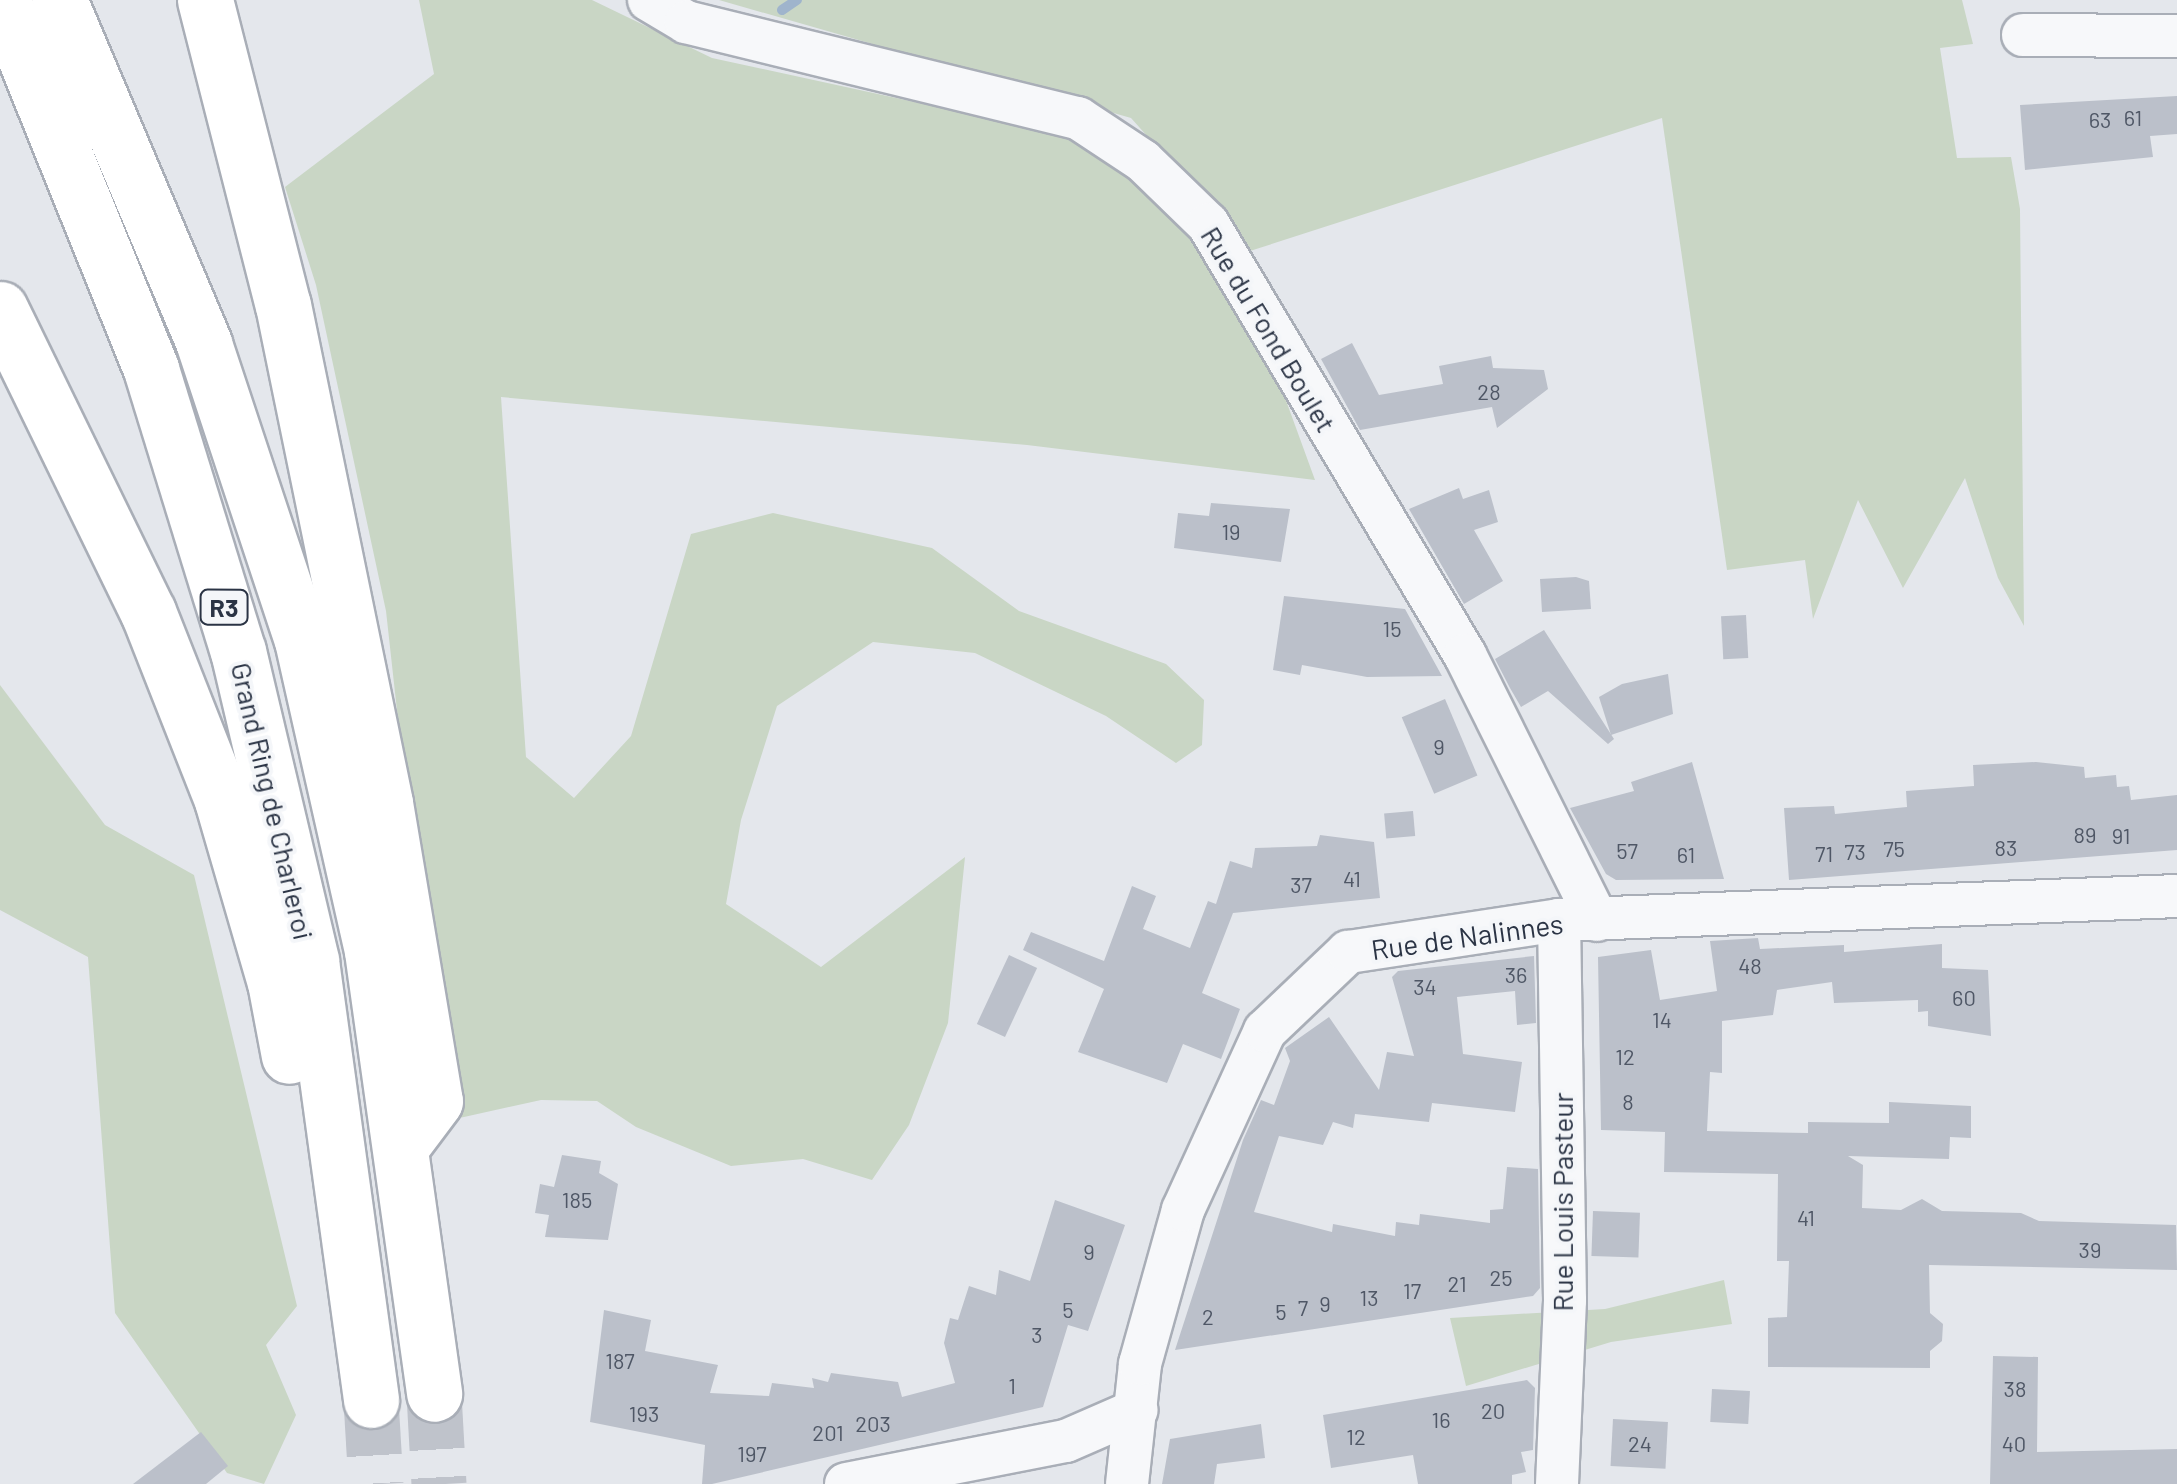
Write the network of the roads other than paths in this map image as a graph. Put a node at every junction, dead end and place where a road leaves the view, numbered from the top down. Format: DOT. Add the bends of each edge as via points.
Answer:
graph roads {
  1 [pos="2,0"];
  2 [pos="60,0"];
  3 [pos="205,0"];
  4 [pos="649,0"];
  5 [pos="2023,35"];
  6 [pos="2177,36"];
  7 [pos="0,309"];
  8 [pos="2177,896"];
  9 [pos="1578,920"];
  10 [pos="402,1145"];
  11 [pos="350,1240"];
  12 [pos="434,1394"];
  13 [pos="371,1400"];
  14 [pos="1138,1410"];
  15 [pos="846,1484"];
  16 [pos="1127,1484"];
  17 [pos="1558,1484"];
  1 -- 11 [label="highway, Grand Ring de Charleroi / R3" via="152,370 238,651 311,960"];
  2 -- 10 [label="highway, R3" via="204,344 302,640 372,951"];
  3 -- 10 [label="highway" via="338,551 388,822 435,1101"];
  4 -- 9 [label="street, Rue du Fond Boulet" via="686,22 1078,118 1156,174 1208,224 1455,638"];
  5 -- 6 [label="street"];
  7 -- 11 [label="highway" via="148,612 222,800 275,982 312,1186"];
  8 -- 9 [label="street, Rue de Nalinnes"];
  9 -- 14 [label="street, Rue de Nalinnes" via="1348,952 1265,1031 1183,1210 1140,1364"];
  9 -- 17 [label="street, Rue Louis Pasteur"];
  10 -- 12 [label="highway, R3"];
  11 -- 13 [label="highway, Grand Ring de Charleroi / R3"];
  14 -- 15 [label="street" via="1066,1441"];
  14 -- 16 [label="street, Rue de Nalinnes"];
}
